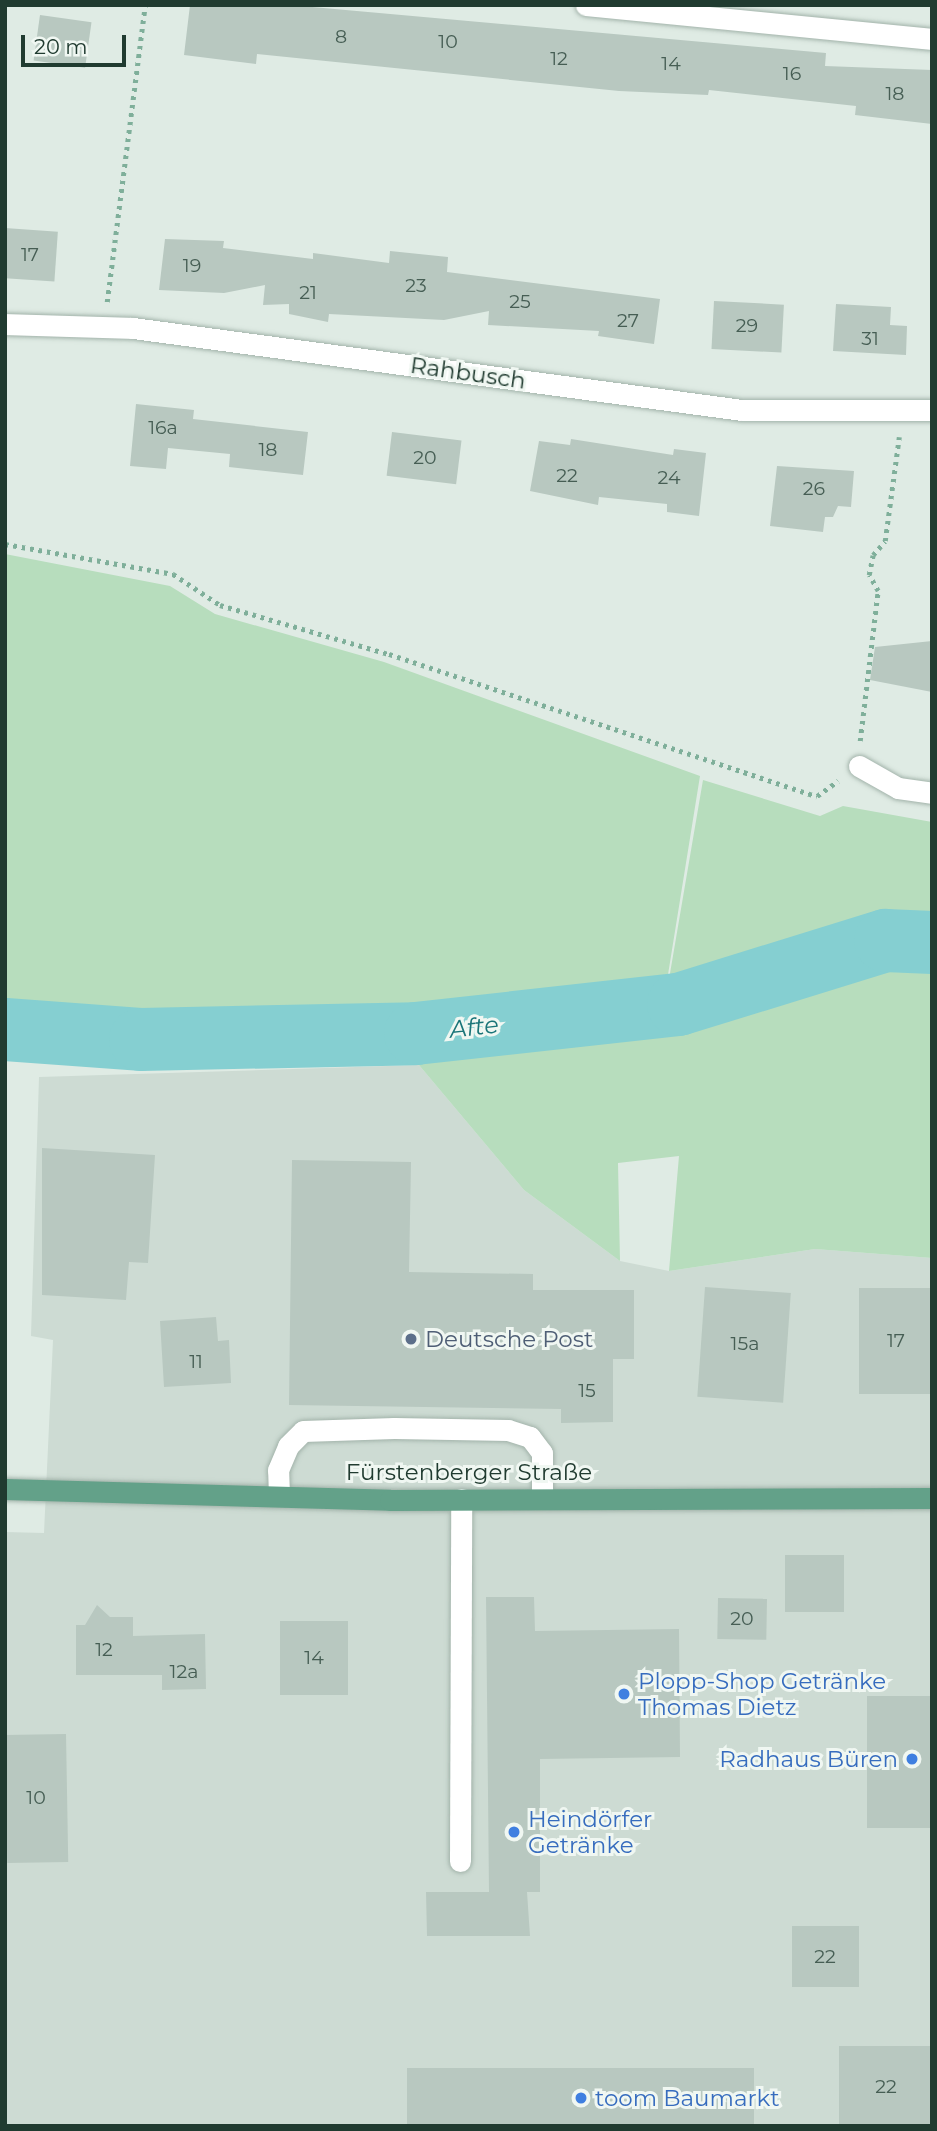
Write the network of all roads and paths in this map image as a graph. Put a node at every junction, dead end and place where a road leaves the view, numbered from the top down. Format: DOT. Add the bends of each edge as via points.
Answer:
graph roads {
  1 [pos="145,5"];
  2 [pos="586,5"];
  3 [pos="932,39"];
  4 [pos="5,324"];
  5 [pos="103,327"];
  6 [pos="932,410"];
  7 [pos="898,412"];
  8 [pos="5,544"];
  9 [pos="859,766"];
  10 [pos="932,793"];
  11 [pos="5,1489"];
  12 [pos="279,1495"];
  13 [pos="932,1498"];
  14 [pos="461,1499"];
  15 [pos="542,1499"];
  16 [pos="460,1861"];
  1 -- 5 [label="path"];
  2 -- 3 [label="street"];
  4 -- 5 [label="street, Rahbusch"];
  5 -- 7 [label="street, Rahbusch" via="742,410"];
  6 -- 7 [label="street, Rahbusch"];
  7 -- 9 [label="path" via="885,541 873,555 869,575 878,591"];
  8 -- 9 [label="path" via="173,574 220,606 389,654 817,796"];
  9 -- 10 [label="street" via="898,788"];
  11 -- 12 [label="main road, Fürstenberger Straße"];
  12 -- 14 [label="main road, Fürstenberger Straße"];
  12 -- 15 [label="street" via="278,1470 303,1430 407,1428 508,1430 530,1437 542,1453"];
  13 -- 15 [label="main road, Fürstenberger Straße"];
  14 -- 15 [label="main road, Fürstenberger Straße"];
  14 -- 16 [label="street"];
}
